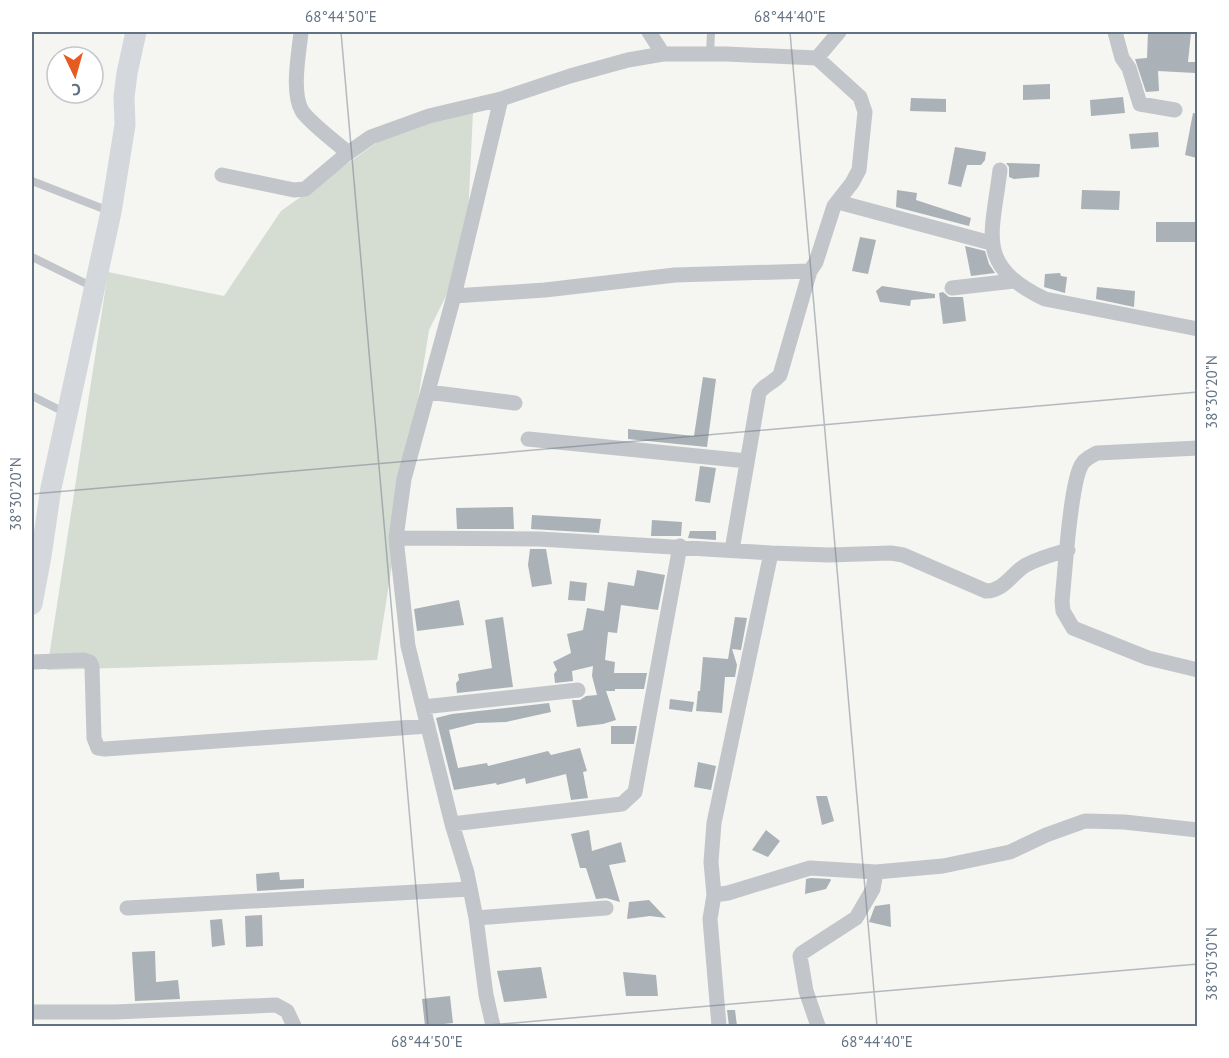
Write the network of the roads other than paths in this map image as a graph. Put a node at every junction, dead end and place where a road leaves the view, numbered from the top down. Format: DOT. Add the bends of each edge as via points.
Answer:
graph roads {
  1 [pos="136,32"];
  2 [pos="301,32"];
  3 [pos="649,32"];
  4 [pos="711,32"];
  5 [pos="1115,32"];
  6 [pos="835,33"];
  7 [pos="663,54"];
  8 [pos="710,54"];
  9 [pos="817,58"];
  10 [pos="501,99"];
  11 [pos="1175,110"];
  12 [pos="348,153"];
  13 [pos="1000,170"];
  14 [pos="222,175"];
  15 [pos="32,181"];
  16 [pos="838,202"];
  17 [pos="111,212"];
  18 [pos="992,243"];
  19 [pos="32,257"];
  20 [pos="810,271"];
  21 [pos="1014,281"];
  22 [pos="94,288"];
  23 [pos="952,288"];
  24 [pos="454,296"];
  25 [pos="1197,330"];
  26 [pos="428,392"];
  27 [pos="32,396"];
  28 [pos="514,403"];
  29 [pos="67,413"];
  30 [pos="528,439"];
  31 [pos="1197,448"];
  32 [pos="747,461"];
  33 [pos="396,538"];
  34 [pos="680,546"];
  35 [pos="732,550"];
  36 [pos="1068,550"];
  37 [pos="771,553"];
  38 [pos="32,604"];
  39 [pos="32,663"];
  40 [pos="1197,670"];
  41 [pos="578,690"];
  42 [pos="423,707"];
  43 [pos="428,726"];
  44 [pos="452,824"];
  45 [pos="1197,830"];
  46 [pos="876,872"];
  47 [pos="470,889"];
  48 [pos="714,895"];
  49 [pos="127,908"];
  50 [pos="606,908"];
  51 [pos="476,918"];
  52 [pos="32,1012"];
  53 [pos="117,1019"];
  54 [pos="294,1026"];
  55 [pos="493,1026"];
  56 [pos="719,1026"];
  57 [pos="818,1026"];
  1 -- 17 [label="street" via="127,73 125,125"];
  2 -- 12 [label="street" via="298,102 303,113"];
  3 -- 7 [label="street"];
  4 -- 8 [label="lane"];
  5 -- 11 [label="street" via="1140,104"];
  6 -- 9 [label="street"];
  7 -- 8 [label="street"];
  7 -- 10 [label="street" via="570,76"];
  8 -- 9 [label="street"];
  9 -- 16 [label="street" via="860,97 865,112 859,170"];
  10 -- 12 [label="street" via="429,116 371,138"];
  10 -- 24 [label="street"];
  12 -- 14 [label="street" via="305,189"];
  13 -- 18 [label="street"];
  15 -- 17 [label="lane"];
  16 -- 18 [label="street"];
  16 -- 20 [label="street"];
  17 -- 22 [label="street"];
  18 -- 21 [label="street" via="1002,270"];
  19 -- 22 [label="lane"];
  20 -- 24 [label="street" via="675,275"];
  20 -- 32 [label="street" via="780,375 759,393"];
  21 -- 23 [label="street"];
  21 -- 25 [label="street" via="1045,299"];
  22 -- 29 [label="street"];
  24 -- 26 [label="street"];
  26 -- 28 [label="street"];
  26 -- 33 [label="street" via="404,479"];
  27 -- 29 [label="lane"];
  29 -- 38 [label="street"];
  30 -- 32 [label="street"];
  31 -- 36 [label="street" via="1097,453 1087,458 1080,466"];
  32 -- 35 [label="street"];
  33 -- 34 [label="street" via="539,539"];
  33 -- 42 [label="street" via="408,646"];
  34 -- 35 [label="street"];
  34 -- 44 [label="street" via="635,792 622,804"];
  35 -- 37 [label="street"];
  36 -- 37 [label="street" via="1025,566 994,591 903,555"];
  36 -- 40 [label="street" via="1062,601 1073,628 1148,658"];
  37 -- 48 [label="street" via="714,823"];
  39 -- 43 [label="street" via="90,662 94,738 99,748 105,749"];
  41 -- 42 [label="street"];
  42 -- 43 [label="street"];
  43 -- 44 [label="street"];
  44 -- 47 [label="street"];
  45 -- 46 [label="street" via="1085,821 1010,852 943,866"];
  46 -- 48 [label="street" via="810,868"];
  46 -- 57 [label="street" via="873,889 856,918 800,956"];
  47 -- 49 [label="street"];
  47 -- 51 [label="street"];
  48 -- 56 [label="street" via="710,920"];
  50 -- 51 [label="street"];
  51 -- 55 [label="street"];
  52 -- 53 [label="street"];
  53 -- 54 [label="street" via="276,1005 287,1011"];
}
